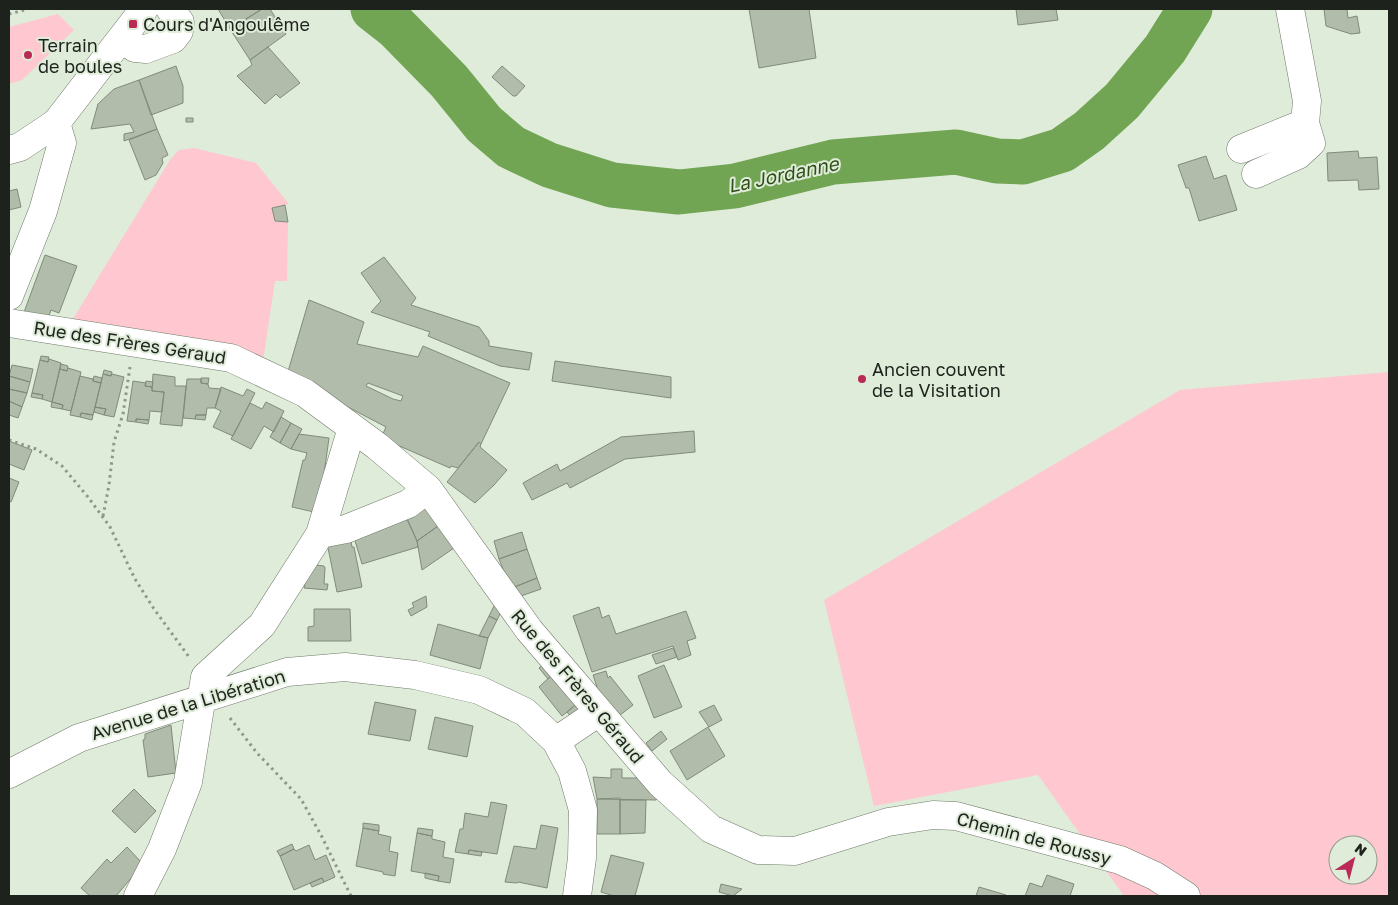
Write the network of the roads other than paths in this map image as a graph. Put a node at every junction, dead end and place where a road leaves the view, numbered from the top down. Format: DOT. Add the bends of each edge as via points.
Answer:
graph roads {
  1 [pos="144,9"];
  2 [pos="170,9"];
  3 [pos="1290,9"];
  4 [pos="122,39"];
  5 [pos="56,123"];
  6 [pos="1305,123"];
  7 [pos="1241,149"];
  8 [pos="9,150"];
  9 [pos="1256,174"];
  10 [pos="9,296"];
  11 [pos="9,323"];
  12 [pos="352,428"];
  13 [pos="428,490"];
  14 [pos="320,534"];
  15 [pos="204,688"];
  16 [pos="599,712"];
  17 [pos="556,741"];
  18 [pos="9,774"];
  19 [pos="758,850"];
  20 [pos="138,896"];
  21 [pos="577,896"];
  22 [pos="1186,896"];
  1 -- 4 [label="street"];
  2 -- 4 [label="street" via="180,22 179,31 173,39 146,49 135,48"];
  3 -- 6 [label="street" via="1307,101"];
  4 -- 5 [label="street"];
  5 -- 8 [label="street" via="20,147"];
  5 -- 10 [label="street" via="62,143 43,211"];
  6 -- 7 [label="street"];
  6 -- 9 [label="street" via="1312,143 1298,155"];
  11 -- 12 [label="street, Rue des Frères Géraud" via="231,358 305,393"];
  12 -- 13 [label="street, Rue des Frères Géraud"];
  12 -- 14 [label="street"];
  13 -- 14 [label="street" via="408,504 346,529"];
  13 -- 16 [label="street, Rue des Frères Géraud" via="529,630"];
  14 -- 15 [label="street" via="262,625"];
  15 -- 17 [label="street, Avenue de la Libération" via="287,672 345,667 415,674 479,690 525,712"];
  15 -- 18 [label="street, Avenue de la Libération" via="80,738"];
  15 -- 20 [label="street" via="188,782 162,849"];
  16 -- 17 [label="street, Rue des Frères Géraud"];
  16 -- 19 [label="street, Rue des Frères Géraud" via="660,784 711,829"];
  17 -- 21 [label="street, Avenue de la Libération" via="572,771 583,810"];
  19 -- 22 [label="street, Chemin de Roussy" via="795,852 888,822 933,815 956,816 1120,860 1155,876"];
}
